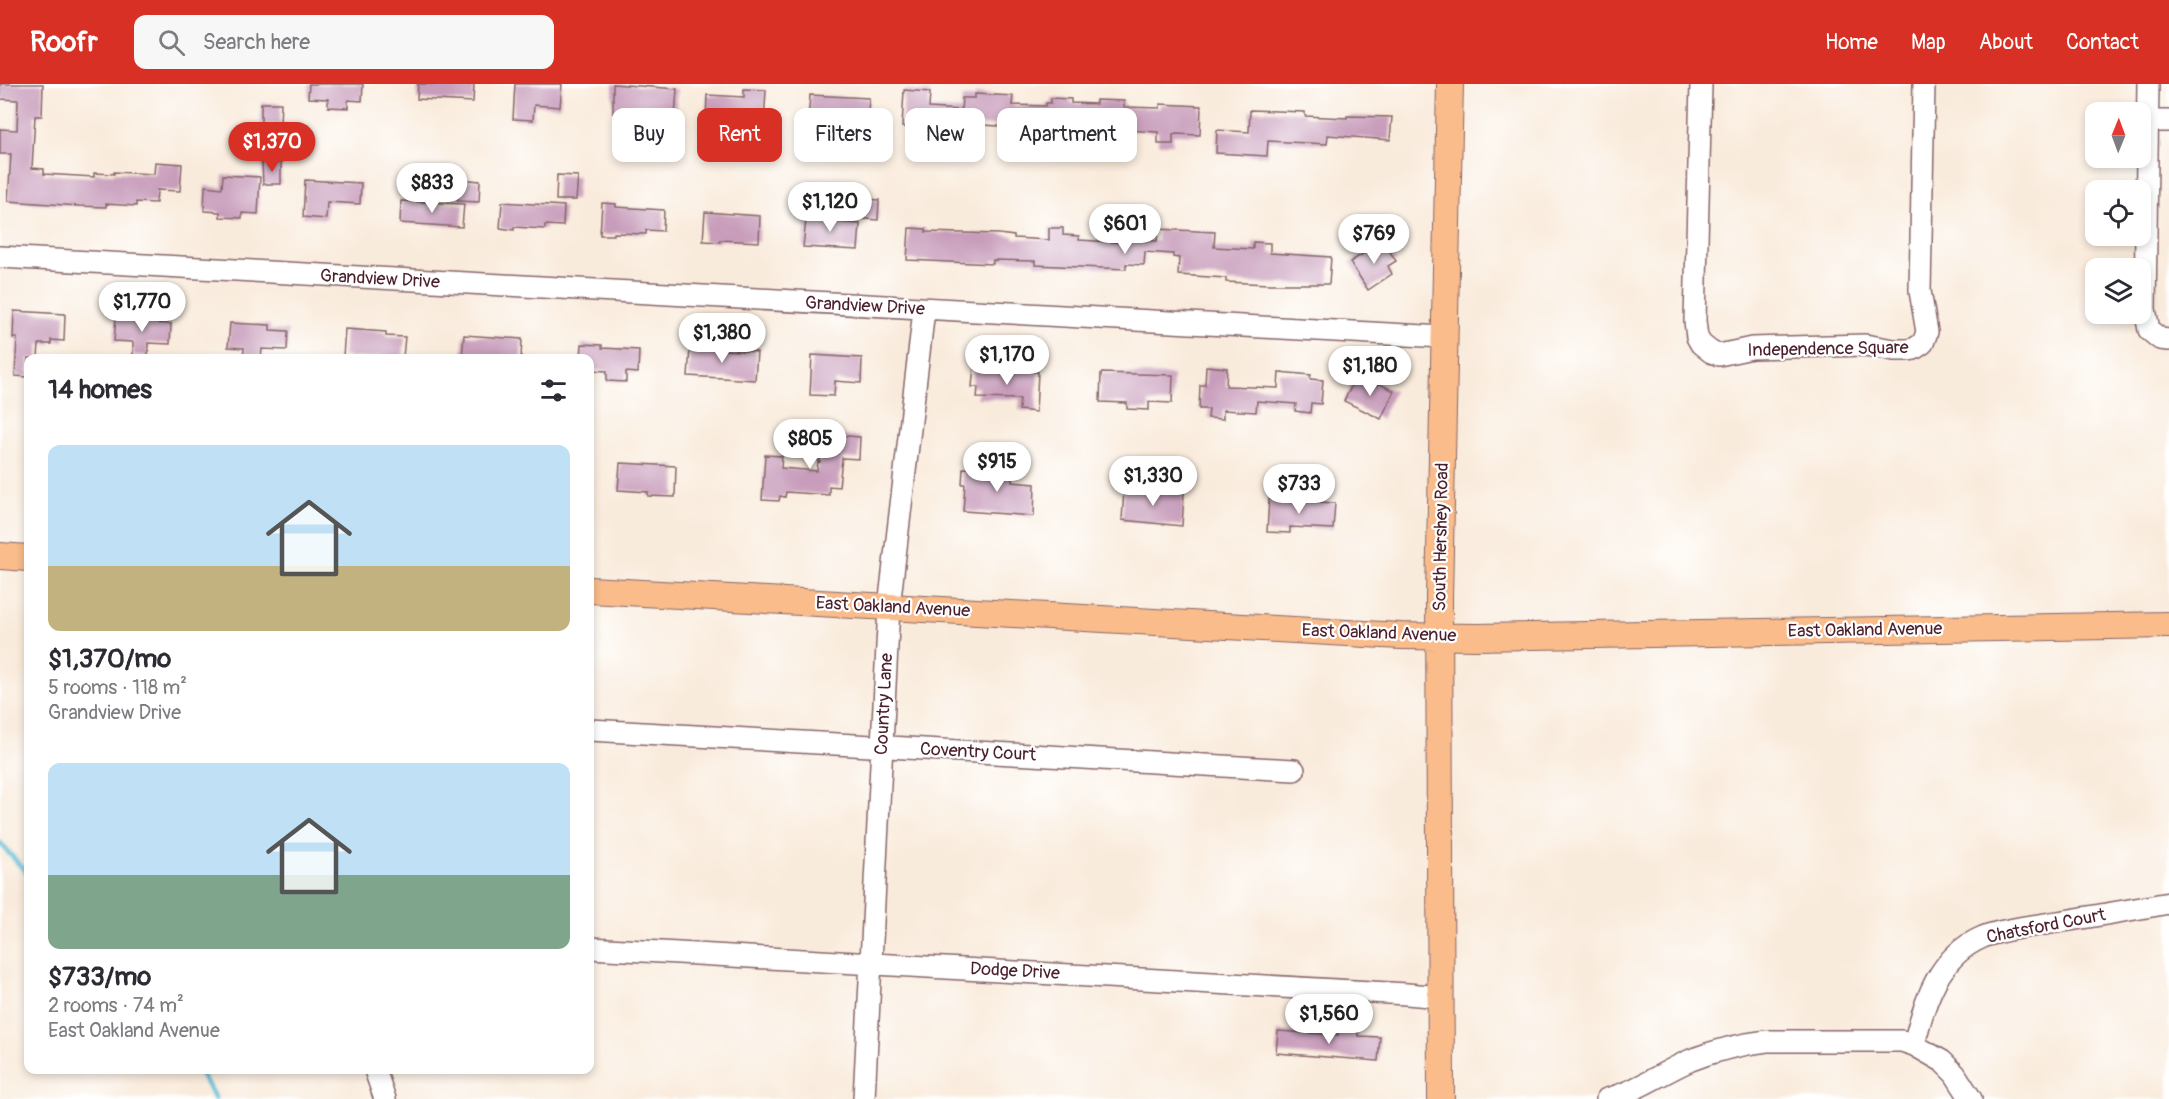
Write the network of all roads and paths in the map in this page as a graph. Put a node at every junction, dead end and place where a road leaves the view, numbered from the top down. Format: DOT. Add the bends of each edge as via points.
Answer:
graph roads {
  1 [pos="1450,84"];
  2 [pos="1701,84"];
  3 [pos="1924,84"];
  4 [pos="2148,84"];
  5 [pos="2148,102"];
  6 [pos="2151,121"];
  7 [pos="2169,121"];
  8 [pos="2146,168"];
  9 [pos="0,257"];
  10 [pos="924,310"];
  11 [pos="1443,337"];
  12 [pos="2161,338"];
  13 [pos="0,556"];
  14 [pos="24,558"];
  15 [pos="594,590"];
  16 [pos="889,607"];
  17 [pos="2169,625"];
  18 [pos="1440,636"];
  19 [pos="594,730"];
  20 [pos="882,746"];
  21 [pos="1294,770"];
  22 [pos="2169,903"];
  23 [pos="594,948"];
  24 [pos="871,963"];
  25 [pos="1441,998"];
  26 [pos="1914,1045"];
  27 [pos="376,1074"];
  28 [pos="385,1099"];
  29 [pos="864,1099"];
  30 [pos="1442,1099"];
  31 [pos="1607,1099"];
  32 [pos="1971,1099"];
  1 -- 11 [label="main road, South Hershey Road"];
  2 -- 3 [label="street, Independence Square" via="1695,321 1701,344 1719,355 1752,348 1865,345 1907,350 1923,343 1927,332 1920,291"];
  4 -- 5 [label="street"];
  6 -- 7 [label="street"];
  8 -- 12 [label="street" via="2145,309 2149,330"];
  9 -- 10 [label="street, Grandview Drive"];
  10 -- 11 [label="street, Grandview Drive"];
  10 -- 16 [label="street, Country Lane"];
  11 -- 18 [label="main road, South Hershey Road"];
  13 -- 14 [label="main road"];
  15 -- 16 [label="main road, East Oakland Avenue"];
  16 -- 18 [label="main road, East Oakland Avenue"];
  16 -- 20 [label="street, Country Lane"];
  17 -- 18 [label="main road, East Oakland Avenue"];
  18 -- 25 [label="main road, South Hershey Road"];
  19 -- 20 [label="street, Coventry Court"];
  20 -- 21 [label="street, Coventry Court"];
  20 -- 24 [label="street, Country Lane"];
  22 -- 26 [label="street, Chatsford Court" via="1982,938 1957,953 1936,978"];
  23 -- 24 [label="street, Dodge Drive"];
  24 -- 25 [label="street, Dodge Drive"];
  24 -- 29 [label="street, Country Lane"];
  25 -- 30 [label="main road, South Hershey Road"];
  26 -- 31 [label="street" via="1888,1041 1751,1043 1691,1060"];
  26 -- 32 [label="street" via="1942,1061"];
  27 -- 28 [label="street"];
}
